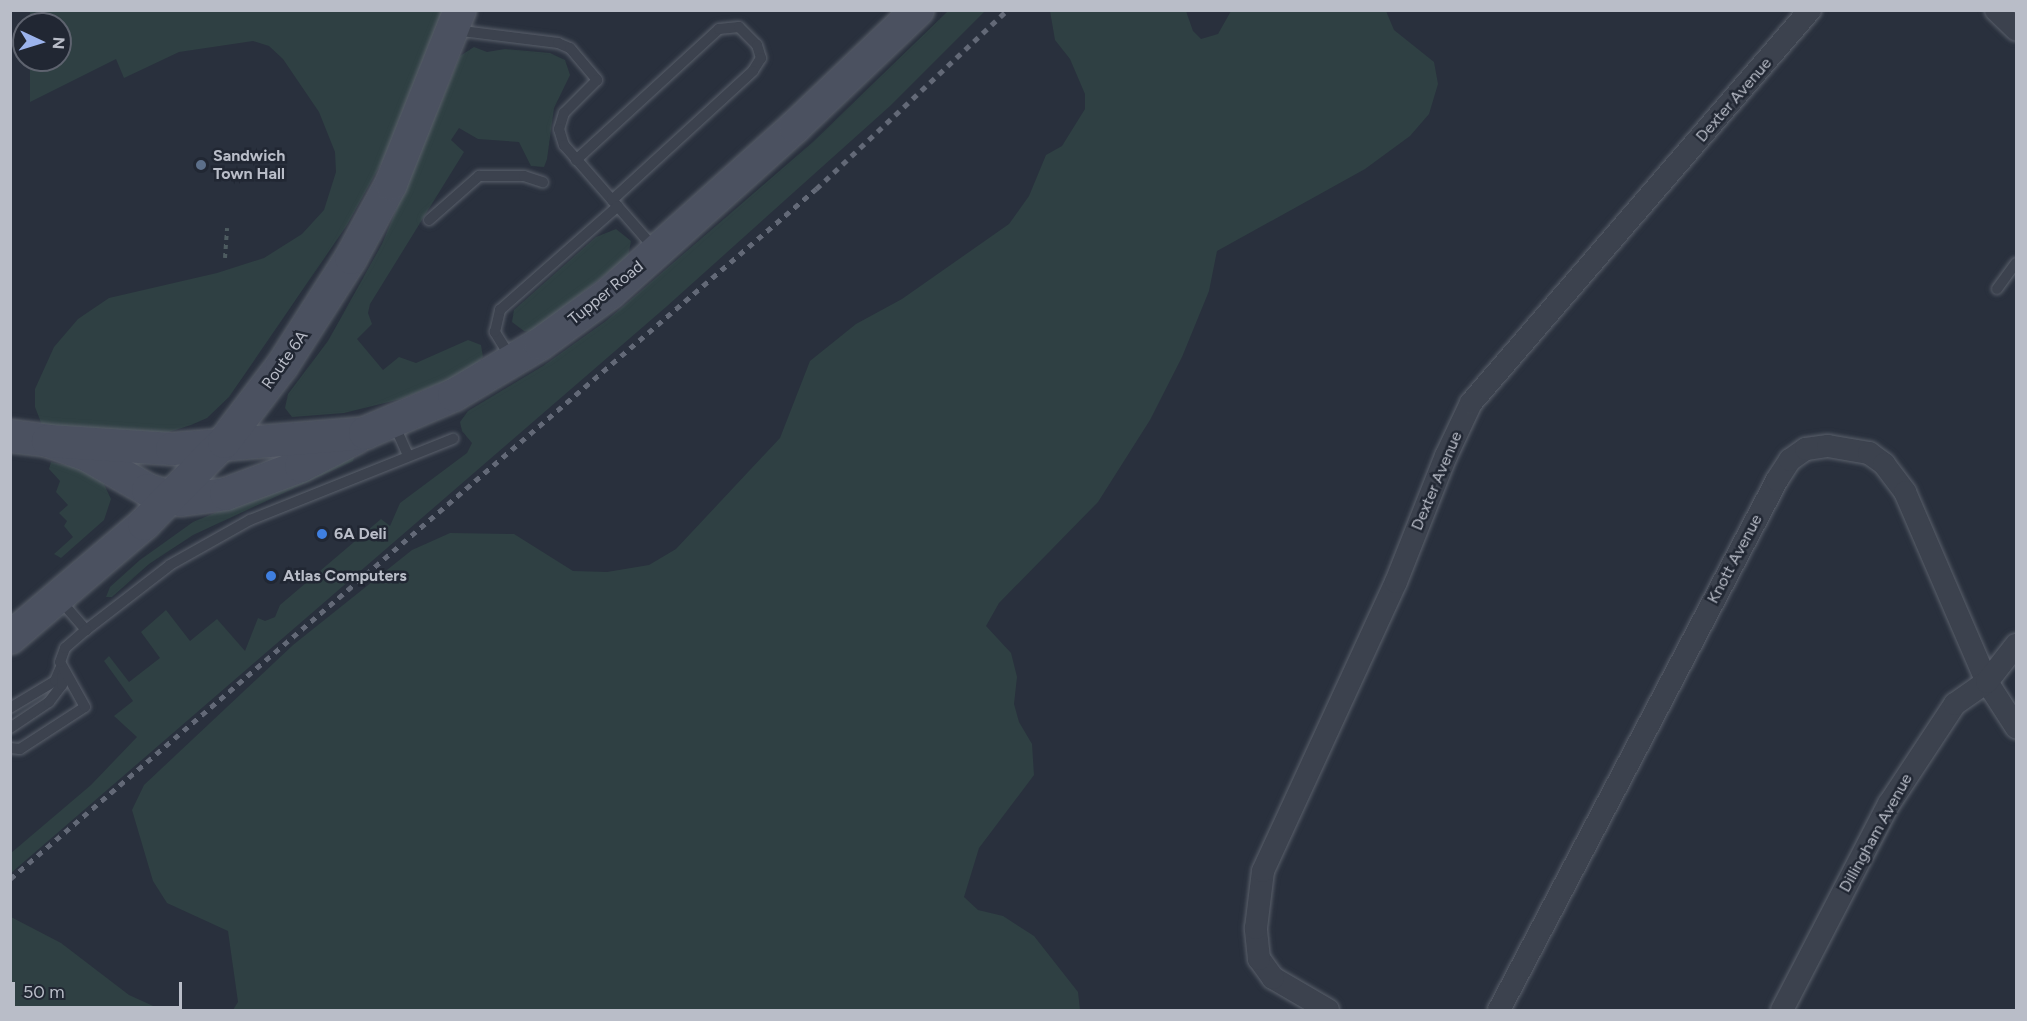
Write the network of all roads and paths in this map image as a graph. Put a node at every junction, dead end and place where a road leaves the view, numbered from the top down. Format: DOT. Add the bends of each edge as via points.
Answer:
graph roads {
  1 [pos="918,10"];
  2 [pos="1810,10"];
  3 [pos="457,20"];
  4 [pos="576,160"];
  5 [pos="543,182"];
  6 [pos="615,203"];
  7 [pos="429,220"];
  8 [pos="227,228"];
  9 [pos="658,252"];
  10 [pos="225,258"];
  11 [pos="2016,263"];
  12 [pos="1997,290"];
  13 [pos="513,361"];
  14 [pos="394,422"];
  15 [pos="365,433"];
  16 [pos="10,436"];
  17 [pos="453,439"];
  18 [pos="48,441"];
  19 [pos="224,442"];
  20 [pos="408,456"];
  21 [pos="169,498"];
  22 [pos="60,600"];
  23 [pos="86,630"];
  24 [pos="10,638"];
  25 [pos="2016,645"];
  26 [pos="62,671"];
  27 [pos="1988,682"];
  28 [pos="10,708"];
  29 [pos="2016,727"];
  30 [pos="10,728"];
  31 [pos="10,748"];
  32 [pos="1328,1011"];
  33 [pos="1499,1011"];
  34 [pos="1782,1011"];
  1 -- 9 [label="main road, Tupper Road"];
  2 -- 32 [label="street, Dexter Avenue" via="1471,403 1396,582 1263,871 1256,928 1259,959 1273,978"];
  3 -- 4 [label="lane" via="570,48 597,80 560,121 564,146"];
  3 -- 19 [label="main road, Route 6A" via="391,184 351,258 282,366"];
  4 -- 6 [label="lane"];
  4 -- 6 [label="lane" via="719,29 732,26 751,38 761,58 753,71"];
  5 -- 7 [label="lane" via="524,176 479,176"];
  6 -- 9 [label="lane"];
  6 -- 13 [label="lane" via="500,310 495,332"];
  8 -- 10 [label="path"];
  9 -- 13 [label="main road, Tupper Road" via="610,293"];
  11 -- 12 [label="lane"];
  13 -- 14 [label="main road, Tupper Road"];
  14 -- 15 [label="main road, Tupper Road"];
  14 -- 20 [label="lane"];
  15 -- 19 [label="main road, Tupper Road"];
  15 -- 21 [label="main road" via="301,466 226,494"];
  16 -- 18 [label="main road"];
  17 -- 20 [label="lane"];
  18 -- 19 [label="main road, Tupper Road" via="172,449"];
  18 -- 21 [label="main road" via="107,464"];
  19 -- 21 [label="main road, Route 6A"];
  20 -- 23 [label="lane" via="230,531 153,577"];
  21 -- 22 [label="main road, Route 6A"];
  22 -- 23 [label="lane"];
  22 -- 24 [label="main road, Route 6A"];
  23 -- 26 [label="lane" via="62,651"];
  25 -- 27 [label="street, Dillingham Avenue"];
  26 -- 28 [label="lane" via="55,681"];
  26 -- 30 [label="lane" via="62,685 49,702"];
  26 -- 31 [label="lane" via="85,701 82,712 20,749"];
  27 -- 29 [label="street, Knott Avenue"];
  27 -- 33 [label="street, Knott Avenue" via="1921,525 1891,473 1869,453 1828,446 1806,449 1790,460 1777,480"];
  27 -- 34 [label="street, Dillingham Avenue" via="1955,704 1889,804"];
}
